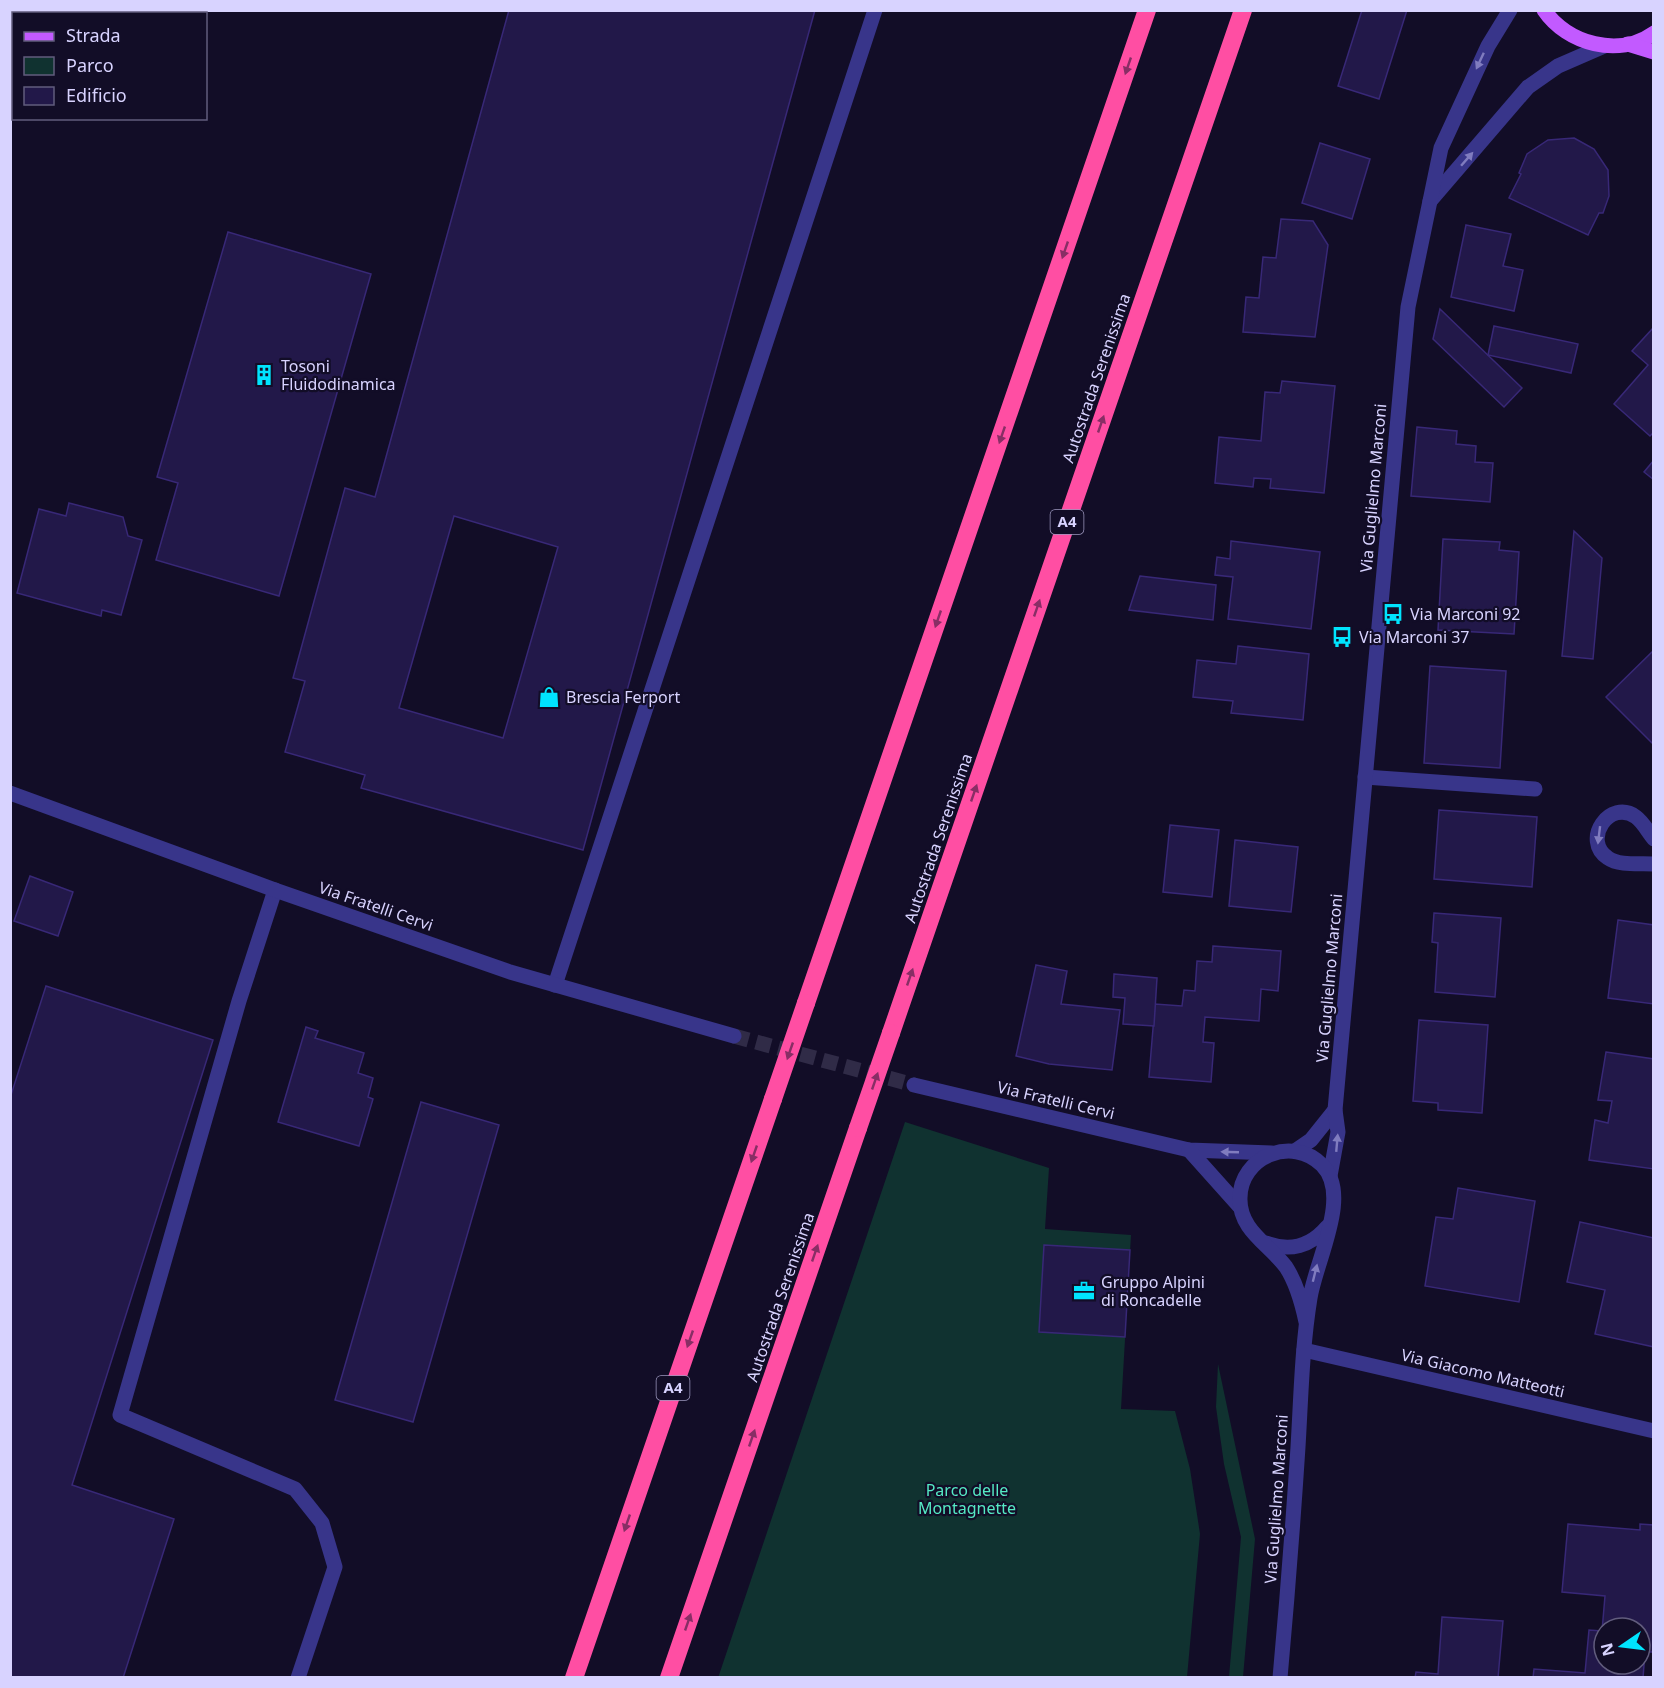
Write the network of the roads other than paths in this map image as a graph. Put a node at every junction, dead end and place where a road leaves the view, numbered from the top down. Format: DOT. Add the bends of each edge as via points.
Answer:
graph roads {
  1 [pos="875,10"];
  2 [pos="1147,10"];
  3 [pos="1243,10"];
  4 [pos="1510,10"];
  5 [pos="1544,10"];
  6 [pos="1653,33"];
  7 [pos="1628,44"];
  8 [pos="1604,46"];
  9 [pos="1653,52"];
  10 [pos="1428,203"];
  11 [pos="1365,777"];
  12 [pos="1535,789"];
  13 [pos="10,793"];
  14 [pos="1653,839"];
  15 [pos="1653,864"];
  16 [pos="275,890"];
  17 [pos="555,985"];
  18 [pos="734,1036"];
  19 [pos="914,1085"];
  20 [pos="1335,1110"];
  21 [pos="1189,1150"];
  22 [pos="1295,1151"];
  23 [pos="1272,1153"];
  24 [pos="1330,1176"];
  25 [pos="1240,1207"];
  26 [pos="1329,1224"];
  27 [pos="1264,1242"];
  28 [pos="1306,1322"];
  29 [pos="1304,1350"];
  30 [pos="1653,1431"];
  31 [pos="298,1677"];
  32 [pos="574,1677"];
  33 [pos="669,1677"];
  34 [pos="1280,1677"];
  1 -- 17 [label="street"];
  2 -- 32 [label="highway, A4, one-way, bridge"];
  33 -- 3 [label="highway, Autostrada Serenissima / A4, one-way, bridge"];
  4 -- 10 [label="street, Via Guglielmo Marconi, one-way" via="1453,118 1441,148"];
  5 -- 8 [label="main road" via="1565,32"];
  6 -- 7 [label="main road"];
  7 -- 8 [label="main road"];
  7 -- 9 [label="main road"];
  10 -- 8 [label="street, Via Guglielmo Marconi, one-way" via="1528,87 1558,66"];
  10 -- 11 [label="street, Via Guglielmo Marconi" via="1402,360"];
  11 -- 12 [label="street"];
  11 -- 20 [label="street, Via Guglielmo Marconi"];
  13 -- 16 [label="street, Via Fratelli Cervi"];
  14 -- 15 [label="street, one-way" via="1638,818 1623,812 1602,822 1597,837 1602,852 1615,862"];
  16 -- 17 [label="street, Via Fratelli Cervi"];
  16 -- 31 [label="street" via="120,1415 295,1489 322,1523 335,1567"];
  17 -- 18 [label="street, Via Fratelli Cervi"];
  19 -- 21 [label="street, Via Fratelli Cervi"];
  20 -- 22 [label="street" via="1318,1133"];
  24 -- 20 [label="street, Via Guglielmo Marconi, one-way" via="1338,1132"];
  23 -- 21 [label="street, Via Fratelli Cervi, one-way"];
  21 -- 25 [label="street"];
  22 -- 23 [label="street"];
  22 -- 24 [label="street" via="1321,1164"];
  23 -- 25 [label="street" via="1246,1174 1240,1190"];
  24 -- 26 [label="street, Via Guglielmo Marconi" via="1336,1192"];
  25 -- 27 [label="street, Via Guglielmo Marconi" via="1248,1227"];
  26 -- 27 [label="street" via="1307,1244 1292,1248"];
  28 -- 26 [label="street, Via Guglielmo Marconi, one-way"];
  27 -- 28 [label="street, Via Guglielmo Marconi" via="1292,1278"];
  28 -- 29 [label="street, Via Guglielmo Marconi"];
  29 -- 30 [label="street, Via Giacomo Matteotti"];
  29 -- 34 [label="street, Via Guglielmo Marconi"];
}
